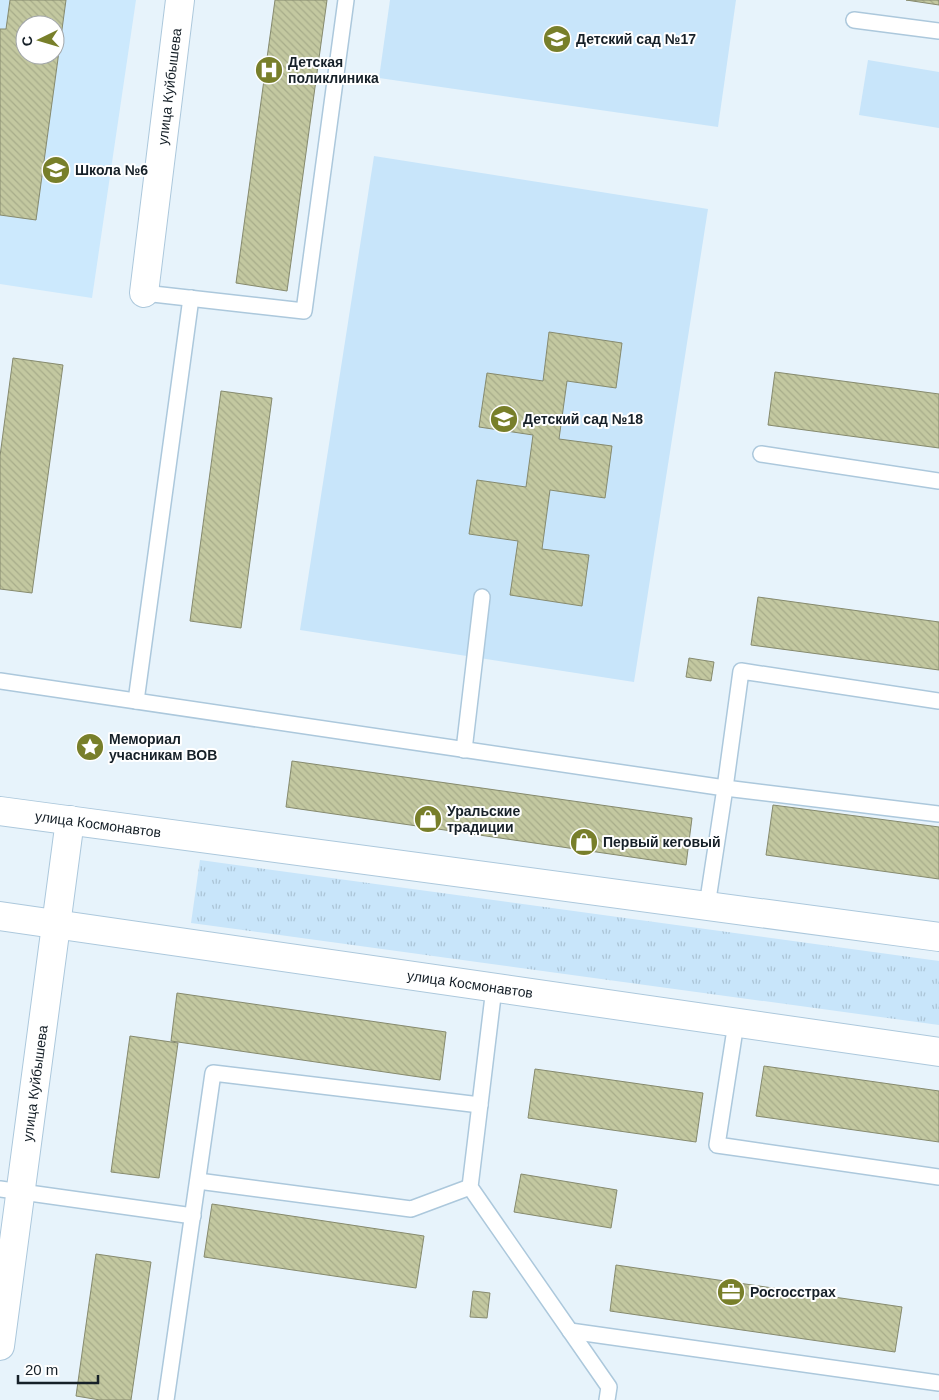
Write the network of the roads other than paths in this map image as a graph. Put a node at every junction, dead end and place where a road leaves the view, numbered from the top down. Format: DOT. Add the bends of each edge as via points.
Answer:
graph roads {
  1 [pos="180,0"];
  2 [pos="346,0"];
  3 [pos="854,20"];
  4 [pos="939,31"];
  5 [pos="144,293"];
  6 [pos="191,298"];
  7 [pos="761,454"];
  8 [pos="939,481"];
  9 [pos="482,597"];
  10 [pos="0,681"];
  11 [pos="939,700"];
  12 [pos="136,701"];
  13 [pos="464,750"];
  14 [pos="725,788"];
  15 [pos="0,810"];
  16 [pos="939,814"];
  17 [pos="70,820"];
  18 [pos="707,906"];
  19 [pos="0,916"];
  20 [pos="55,924"];
  21 [pos="939,937"];
  22 [pos="494,988"];
  23 [pos="736,1023"];
  24 [pos="939,1052"];
  25 [pos="480,1105"];
  26 [pos="939,1177"];
  27 [pos="198,1181"];
  28 [pos="470,1187"];
  29 [pos="10,1190"];
  30 [pos="193,1216"];
  31 [pos="570,1331"];
  32 [pos="0,1346"];
  33 [pos="939,1383"];
  34 [pos="166,1400"];
  35 [pos="606,1400"];
  1 -- 5 [label="street, улица Куйбышева"];
  2 -- 6 [label="lane" via="304,311"];
  3 -- 4 [label="lane"];
  5 -- 6 [label="lane"];
  6 -- 12 [label="lane"];
  7 -- 8 [label="lane"];
  9 -- 13 [label="lane"];
  10 -- 12 [label="lane"];
  11 -- 14 [label="lane" via="741,671"];
  12 -- 13 [label="lane"];
  13 -- 14 [label="lane"];
  14 -- 16 [label="lane"];
  14 -- 18 [label="lane"];
  15 -- 17 [label="street, улица Космонавтов"];
  17 -- 18 [label="street, улица Космонавтов"];
  17 -- 20 [label="street, улица Куйбышева"];
  18 -- 21 [label="street, улица Космонавтов"];
  19 -- 20 [label="street, улица Космонавтов"];
  20 -- 22 [label="street, улица Космонавтов"];
  20 -- 29 [label="street, улица Куйбышева"];
  22 -- 23 [label="street, улица Космонавтов"];
  22 -- 25 [label="lane"];
  23 -- 24 [label="street, улица Космонавтов"];
  23 -- 26 [label="lane" via="717,1144"];
  25 -- 27 [label="lane" via="214,1073"];
  25 -- 28 [label="lane"];
  27 -- 28 [label="lane" via="411,1209"];
  27 -- 30 [label="lane"];
  28 -- 31 [label="lane"];
  29 -- 30 [label="lane"];
  29 -- 32 [label="street, улица Куйбышева"];
  30 -- 34 [label="lane"];
  31 -- 33 [label="lane"];
  31 -- 35 [label="lane" via="609,1386"];
}
